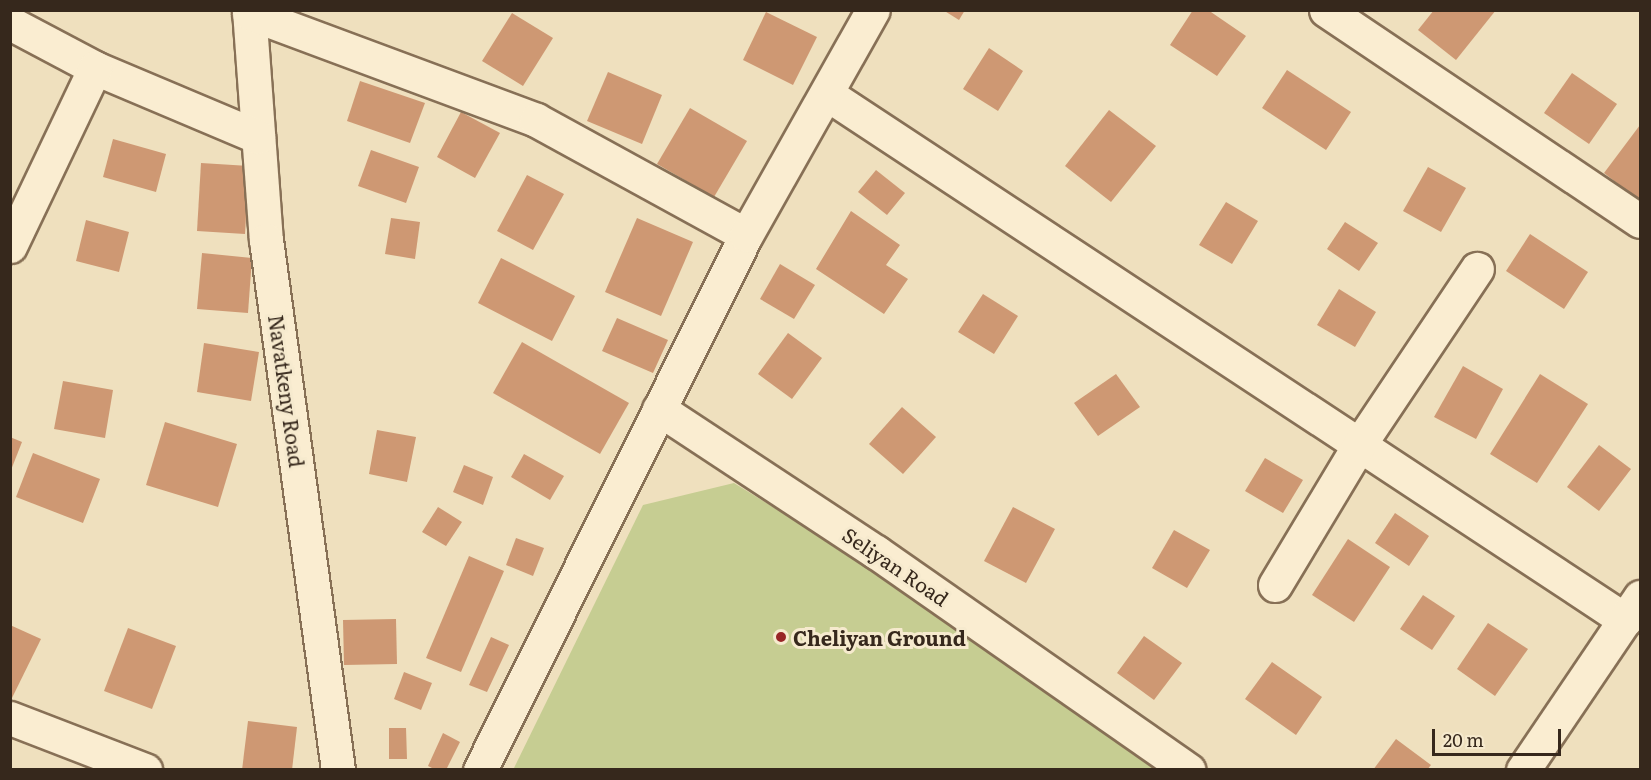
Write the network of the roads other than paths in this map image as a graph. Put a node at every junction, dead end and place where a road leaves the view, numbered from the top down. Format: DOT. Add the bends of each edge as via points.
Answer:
graph roads {
  1 [pos="873,10"];
  2 [pos="1326,10"];
  3 [pos="249,12"];
  4 [pos="10,23"];
  5 [pos="95,68"];
  6 [pos="827,94"];
  7 [pos="258,137"];
  8 [pos="1641,220"];
  9 [pos="746,235"];
  10 [pos="10,246"];
  11 [pos="1477,269"];
  12 [pos="659,409"];
  13 [pos="1359,445"];
  14 [pos="1275,585"];
  15 [pos="1633,609"];
  16 [pos="10,718"];
  17 [pos="145,770"];
  18 [pos="338,770"];
  19 [pos="480,770"];
  20 [pos="1188,770"];
  21 [pos="1523,770"];
  1 -- 6 [label="street"];
  2 -- 8 [label="street"];
  3 -- 7 [label="street, Navatkeny Road"];
  3 -- 9 [label="street" via="536,120"];
  4 -- 5 [label="street"];
  5 -- 7 [label="street"];
  5 -- 10 [label="street"];
  6 -- 9 [label="street"];
  6 -- 13 [label="street"];
  7 -- 18 [label="street, Navatkeny Road" via="268,252"];
  9 -- 12 [label="street"];
  11 -- 13 [label="street"];
  12 -- 19 [label="street"];
  12 -- 20 [label="street, Seliyan Road" via="876,552"];
  13 -- 14 [label="street"];
  13 -- 15 [label="street"];
  15 -- 21 [label="street"];
  16 -- 17 [label="street"];
}
